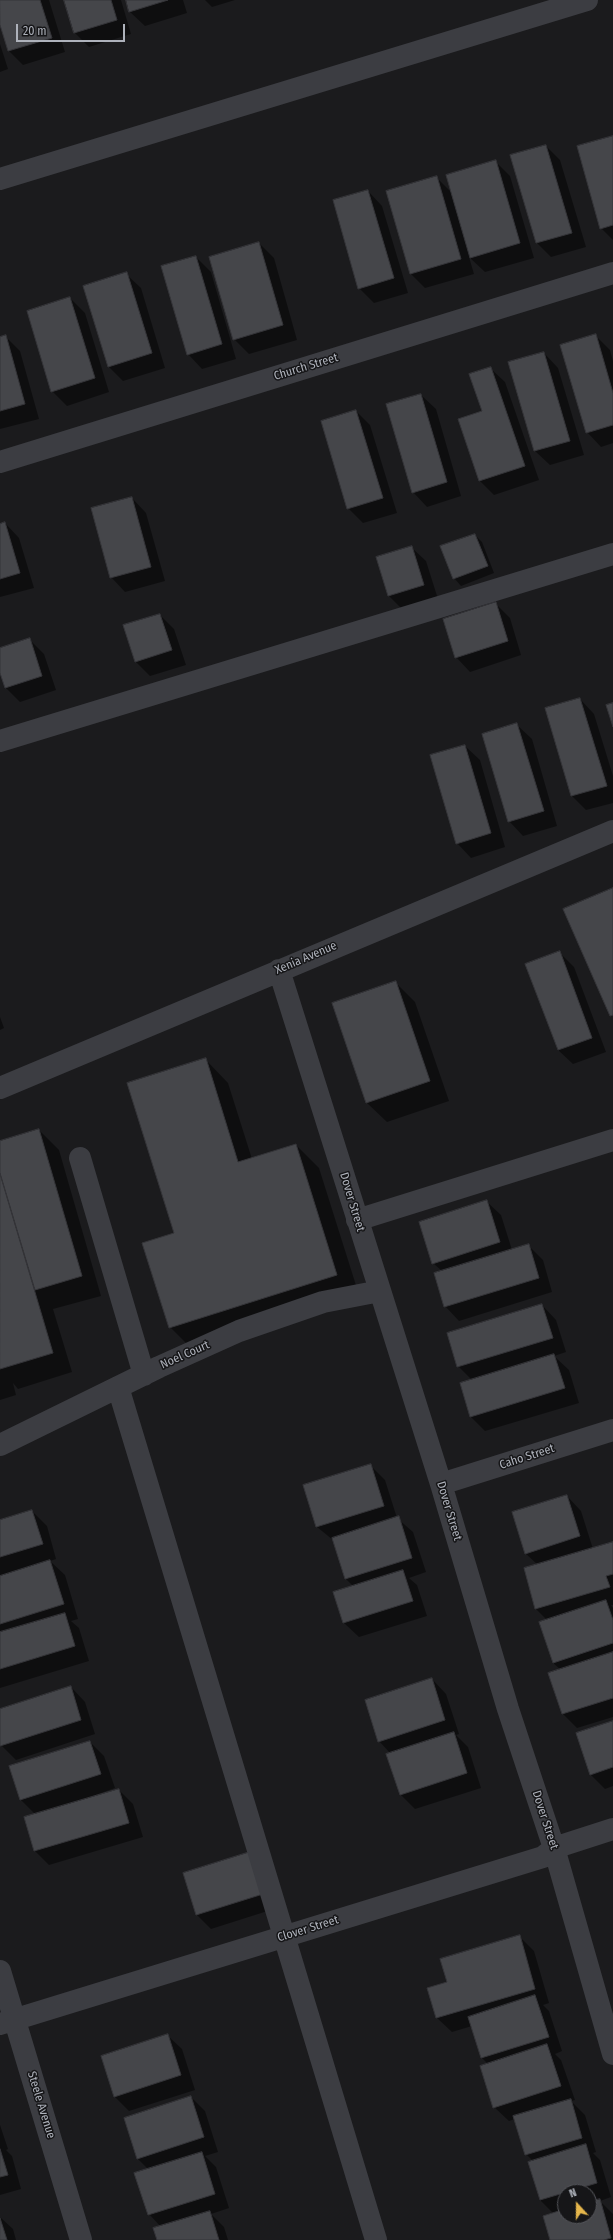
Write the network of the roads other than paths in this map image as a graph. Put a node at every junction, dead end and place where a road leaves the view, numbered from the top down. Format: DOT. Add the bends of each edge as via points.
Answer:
graph roads {
  1 [pos="587,0"];
  2 [pos="0,179"];
  3 [pos="613,273"];
  4 [pos="0,462"];
  5 [pos="613,554"];
  6 [pos="0,741"];
  7 [pos="613,831"];
  8 [pos="279,970"];
  9 [pos="0,1088"];
  10 [pos="613,1140"];
  11 [pos="80,1158"];
  12 [pos="357,1220"];
  13 [pos="380,1291"];
  14 [pos="144,1375"];
  15 [pos="118,1387"];
  16 [pos="613,1430"];
  17 [pos="0,1445"];
  18 [pos="441,1484"];
  19 [pos="613,1829"];
  20 [pos="554,1848"];
  21 [pos="284,1936"];
  22 [pos="0,1971"];
  23 [pos="7,2022"];
  24 [pos="613,2054"];
  25 [pos="81,2240"];
  26 [pos="376,2240"];
  1 -- 2 [label="street"];
  3 -- 4 [label="street, Church Street"];
  5 -- 6 [label="street"];
  7 -- 8 [label="street, Xenia Avenue"];
  8 -- 9 [label="street, Xenia Avenue"];
  8 -- 12 [label="street, Dover Street"];
  10 -- 12 [label="street"];
  11 -- 14 [label="street"];
  12 -- 13 [label="street, Dover Street"];
  13 -- 14 [label="street, Noel Court" via="323,1302 239,1330"];
  13 -- 18 [label="street, Dover Street"];
  14 -- 15 [label="street, Noel Court"];
  15 -- 17 [label="street, Noel Court"];
  15 -- 21 [label="street"];
  16 -- 18 [label="street, Caho Street"];
  18 -- 20 [label="street, Dover Street" via="508,1709"];
  19 -- 20 [label="street, Clover Street"];
  20 -- 21 [label="street, Clover Street" via="543,1856"];
  20 -- 24 [label="street, Dover Street"];
  21 -- 23 [label="street, Clover Street"];
  21 -- 26 [label="street"];
  22 -- 23 [label="street, Steele Avenue"];
  23 -- 25 [label="street, Steele Avenue"];
}
